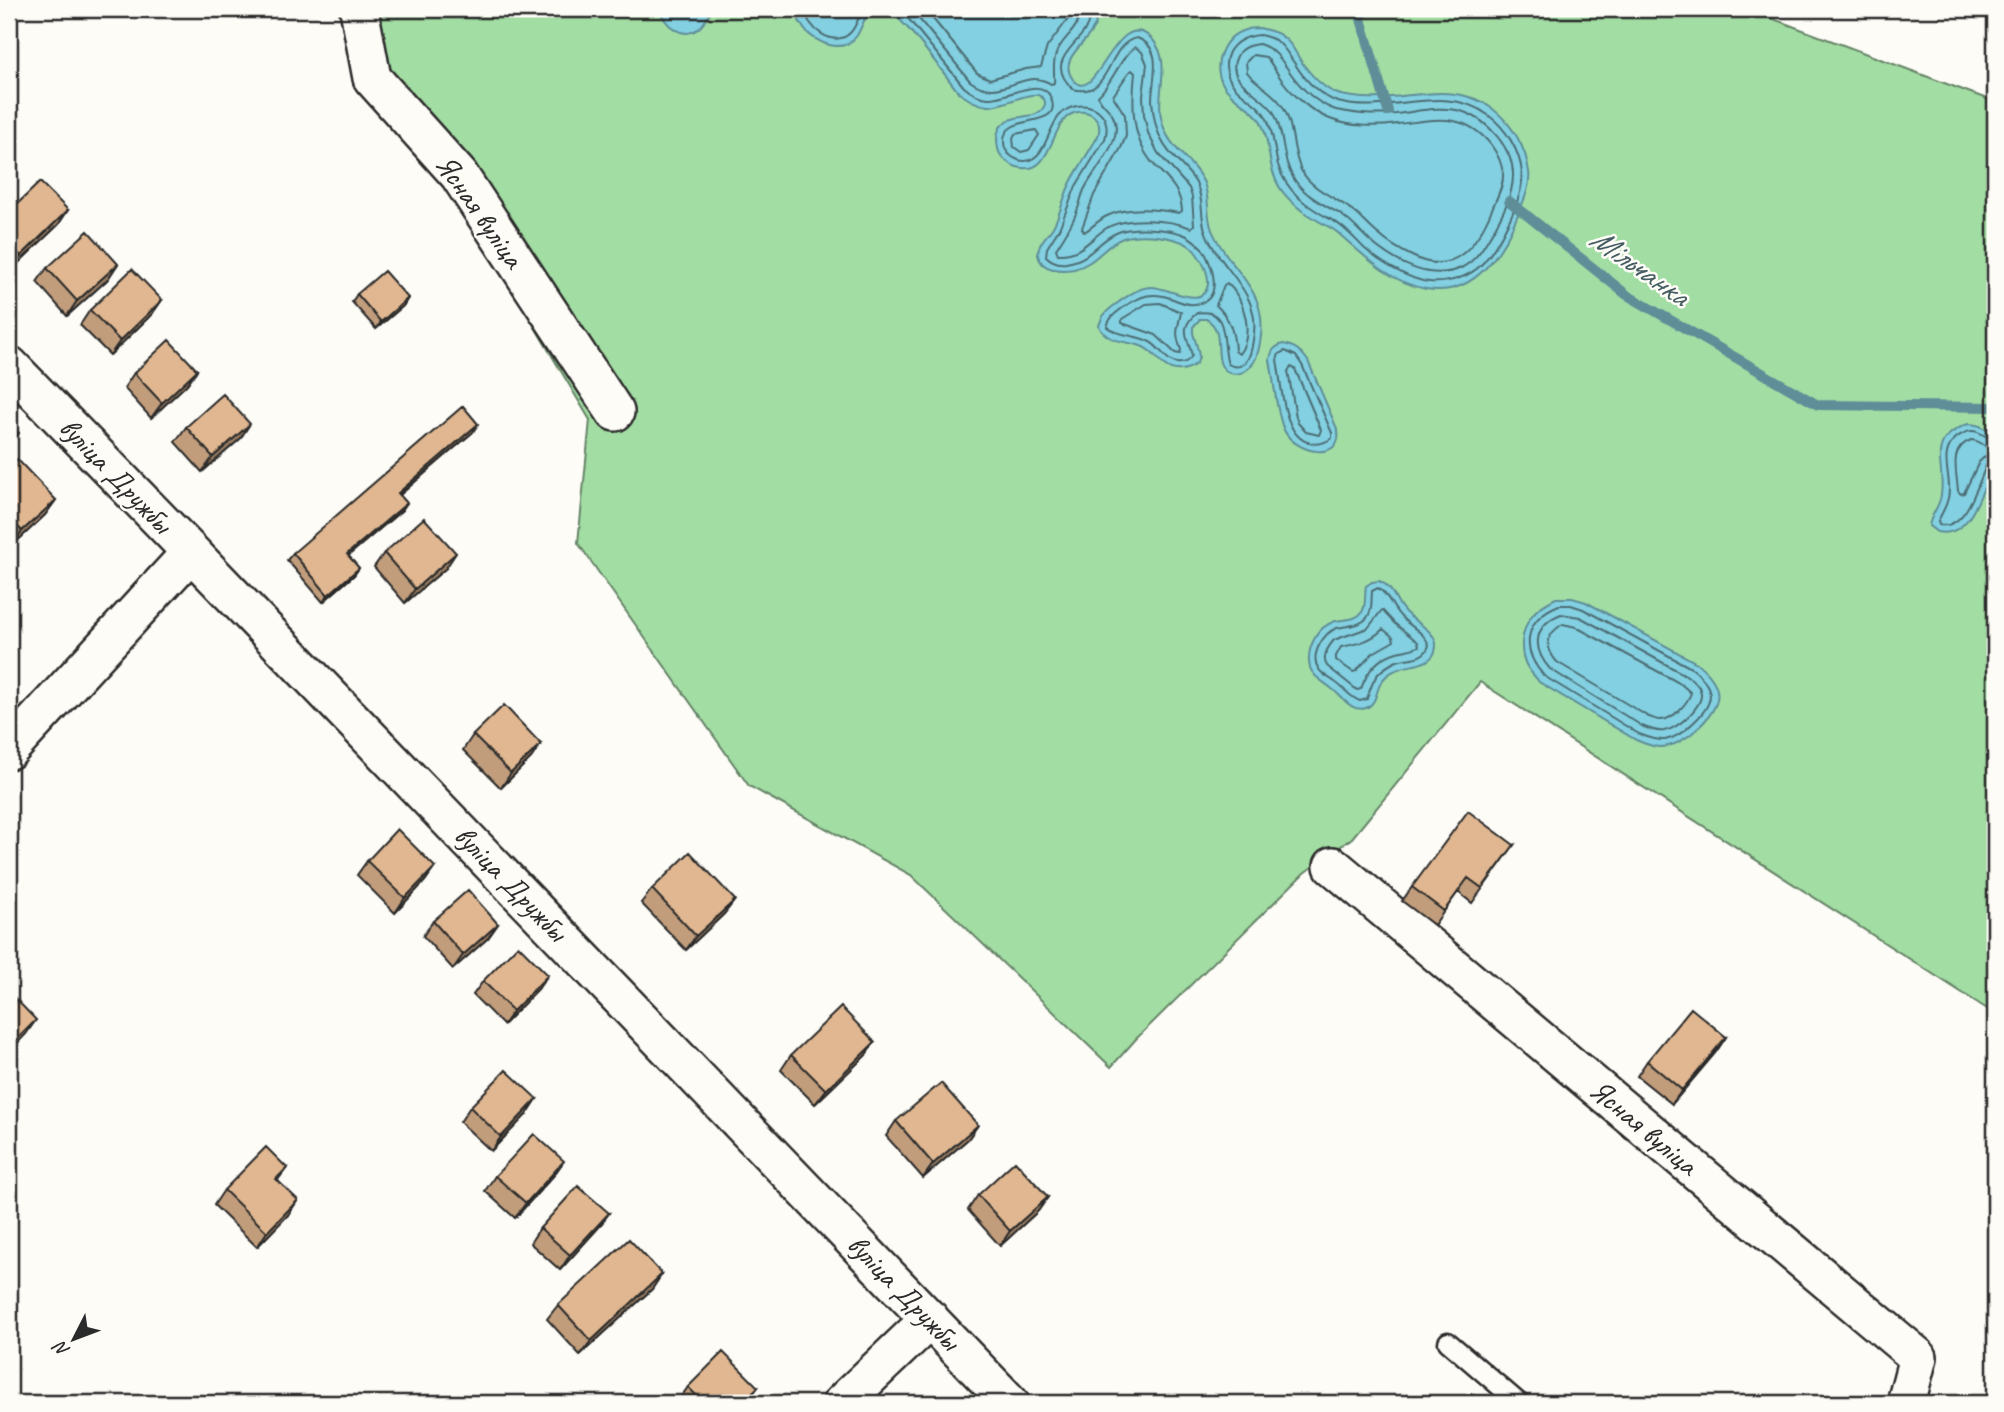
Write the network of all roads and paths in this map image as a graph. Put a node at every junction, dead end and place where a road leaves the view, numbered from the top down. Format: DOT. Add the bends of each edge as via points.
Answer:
graph roads {
  1 [pos="359,9"];
  2 [pos="9,365"];
  3 [pos="615,412"];
  4 [pos="191,552"];
  5 [pos="9,750"];
  6 [pos="1333,866"];
  7 [pos="930,1318"];
  8 [pos="1448,1342"];
  9 [pos="842,1403"];
  10 [pos="1010,1403"];
  11 [pos="1519,1403"];
  12 [pos="1906,1403"];
  1 -- 3 [label="street, Ясная вуліца" via="372,79 459,175"];
  2 -- 4 [label="street, вуліца Дружбы"];
  4 -- 5 [label="street"];
  4 -- 7 [label="street, вуліца Дружбы"];
  6 -- 12 [label="street, Ясная вуліца" via="1918,1357"];
  7 -- 9 [label="street"];
  7 -- 10 [label="street, вуліца Дружбы"];
  8 -- 11 [label="lane"];
}
